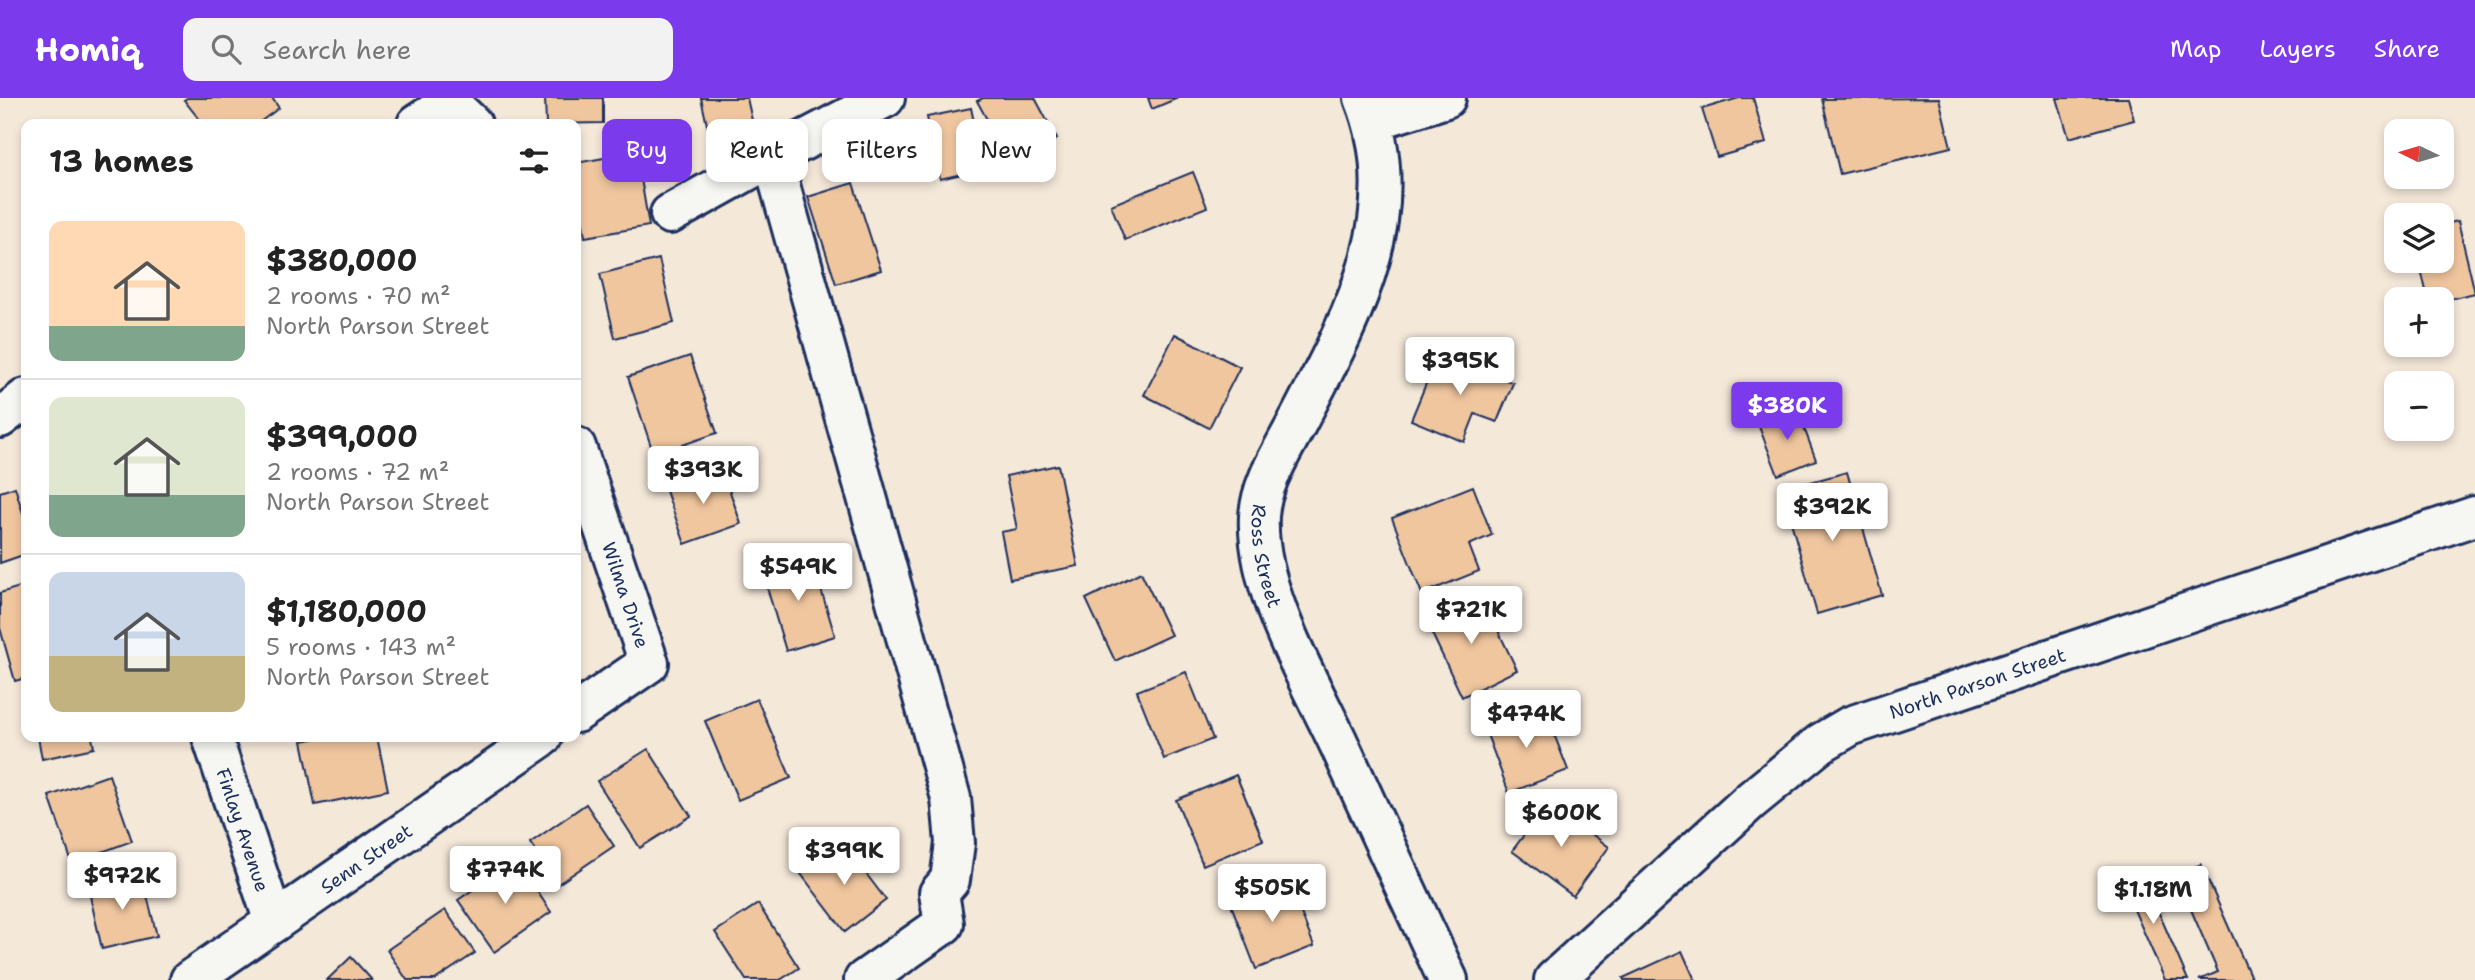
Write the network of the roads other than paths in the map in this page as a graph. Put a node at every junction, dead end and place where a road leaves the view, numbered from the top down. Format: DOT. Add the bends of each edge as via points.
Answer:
graph roads {
  1 [pos="885,98"];
  2 [pos="1446,98"];
  3 [pos="1369,109"];
  4 [pos="463,116"];
  5 [pos="425,119"];
  6 [pos="808,138"];
  7 [pos="727,182"];
  8 [pos="779,182"];
  9 [pos="670,214"];
  10 [pos="21,402"];
  11 [pos="0,418"];
  12 [pos="581,462"];
  13 [pos="2475,516"];
  14 [pos="581,710"];
  15 [pos="214,742"];
  16 [pos="535,742"];
  17 [pos="274,922"];
  18 [pos="190,980"];
  19 [pos="864,980"];
  20 [pos="1448,980"];
  21 [pos="1554,980"];
  1 -- 6 [label="street"];
  2 -- 3 [label="street"];
  3 -- 20 [label="street, Ross Street" via="1383,188 1373,255 1341,339 1268,480 1259,513 1259,547 1278,612"];
  4 -- 5 [label="street" via="434,113"];
  7 -- 9 [label="street"];
  8 -- 19 [label="street" via="951,798 955,843 950,880 939,893 944,924"];
  10 -- 11 [label="street"];
  12 -- 14 [label="street, Wilma Drive" via="649,663"];
  13 -- 21 [label="street, North Parson Street" via="1850,726 1821,743 1750,801"];
  15 -- 17 [label="street, Finlay Avenue"];
  16 -- 17 [label="street, Senn Street"];
  17 -- 18 [label="street, Senn Street"];
}
